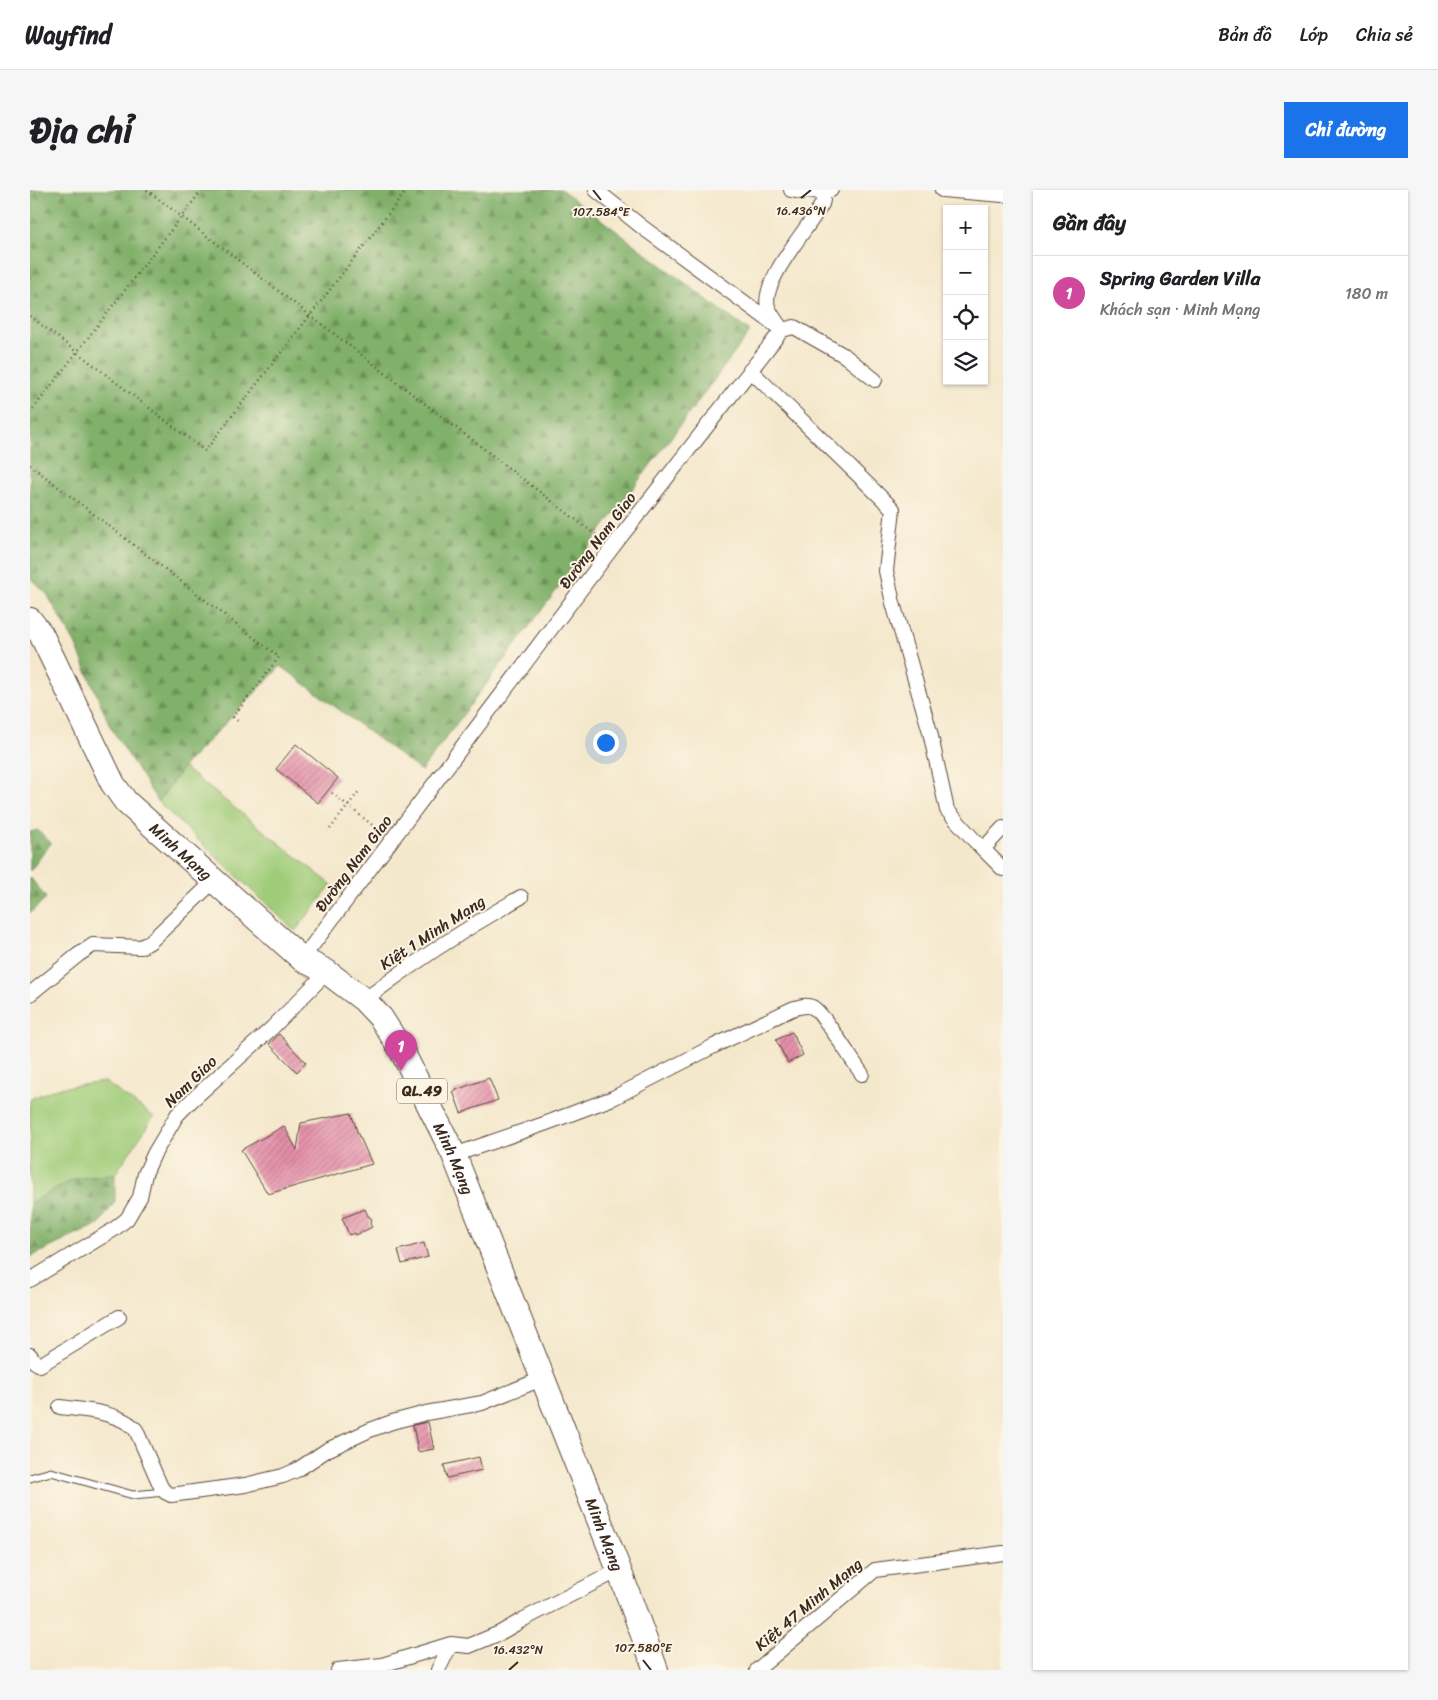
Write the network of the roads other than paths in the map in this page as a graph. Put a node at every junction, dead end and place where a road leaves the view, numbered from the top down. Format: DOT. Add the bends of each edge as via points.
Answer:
graph roads {
  1 [pos="596,190"];
  2 [pos="791,190"];
  3 [pos="942,190"];
  4 [pos="826,191"];
  5 [pos="1003,195"];
  6 [pos="782,330"];
  7 [pos="750,370"];
  8 [pos="875,380"];
  9 [pos="30,620"];
  10 [pos="1003,828"];
  11 [pos="983,849"];
  12 [pos="1003,869"];
  13 [pos="215,880"];
  14 [pos="521,897"];
  15 [pos="302,958"];
  16 [pos="327,972"];
  17 [pos="30,994"];
  18 [pos="364,1000"];
  19 [pos="862,1074"];
  20 [pos="454,1154"];
  21 [pos="30,1280"];
  22 [pos="119,1317"];
  23 [pos="30,1355"];
  24 [pos="544,1378"];
  25 [pos="60,1407"];
  26 [pos="30,1478"];
  27 [pos="165,1492"];
  28 [pos="1003,1553"];
  29 [pos="619,1570"];
  30 [pos="451,1644"];
  31 [pos="338,1670"];
  32 [pos="438,1670"];
  33 [pos="656,1670"];
  34 [pos="757,1670"];
  1 -- 6 [label="street"];
  2 -- 4 [label="street"];
  3 -- 5 [label="street"];
  4 -- 6 [label="street" via="822,204 784,260 769,293 768,305"];
  6 -- 7 [label="street, Đường Nam Giao"];
  6 -- 8 [label="street" via="794,327 810,335 845,356"];
  7 -- 11 [label="street" via="894,509 886,571 930,732 947,810"];
  7 -- 15 [label="street, Đường Nam Giao"];
  9 -- 13 [label="highway, Minh Mạng / QL.49" via="41,634 113,784 126,802"];
  10 -- 11 [label="street"];
  11 -- 12 [label="street"];
  13 -- 15 [label="highway, Minh Mạng / QL.49"];
  13 -- 17 [label="street" via="150,942 141,947 93,945"];
  14 -- 18 [label="street, Kiệt 1 Minh Mạng" via="411,965"];
  15 -- 16 [label="highway, Minh Mạng / QL.49"];
  16 -- 18 [label="highway, Minh Mạng / QL.49"];
  16 -- 21 [label="street, Nam Giao" via="177,1116 144,1174 140,1197 127,1219"];
  18 -- 20 [label="highway, Minh Mạng / QL.49" via="402,1049"];
  19 -- 20 [label="street" via="820,1014 805,1005 595,1106"];
  20 -- 24 [label="highway, Minh Mạng / QL.49"];
  22 -- 23 [label="street" via="40,1365"];
  24 -- 27 [label="street" via="482,1402 426,1413 370,1430 283,1476 245,1485 171,1495"];
  24 -- 29 [label="highway, Minh Mạng / QL.49"];
  25 -- 27 [label="street" via="120,1418 131,1424"];
  26 -- 27 [label="lane" via="51,1472 133,1495"];
  28 -- 34 [label="street, Kiệt 47 Minh Mạng" via="875,1570"];
  29 -- 30 [label="street" via="487,1640 469,1646"];
  29 -- 33 [label="highway, Minh Mạng / QL.49"];
  30 -- 31 [label="street" via="382,1665"];
  30 -- 32 [label="street"];
}
